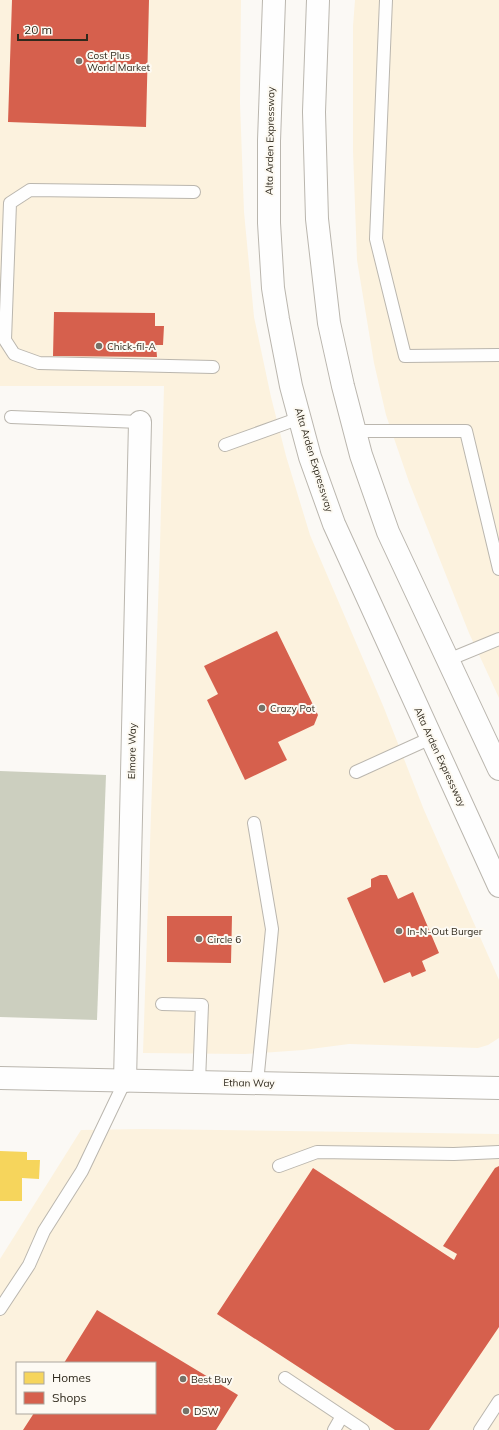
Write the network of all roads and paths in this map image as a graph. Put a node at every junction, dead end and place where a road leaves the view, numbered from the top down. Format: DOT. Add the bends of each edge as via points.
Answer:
graph roads {
  1 [pos="274,0"];
  2 [pos="318,0"];
  3 [pos="386,0"];
  4 [pos="194,192"];
  5 [pos="499,355"];
  6 [pos="214,367"];
  7 [pos="11,416"];
  8 [pos="300,418"];
  9 [pos="140,422"];
  10 [pos="354,431"];
  11 [pos="225,445"];
  12 [pos="499,569"];
  13 [pos="499,639"];
  14 [pos="448,660"];
  15 [pos="432,738"];
  16 [pos="499,769"];
  17 [pos="356,772"];
  18 [pos="254,823"];
  19 [pos="499,886"];
  20 [pos="162,1004"];
  21 [pos="0,1078"];
  22 [pos="125,1081"];
  23 [pos="200,1082"];
  24 [pos="257,1083"];
  25 [pos="499,1088"];
  26 [pos="499,1152"];
  27 [pos="279,1166"];
  28 [pos="0,1309"];
  29 [pos="285,1378"];
  30 [pos="499,1401"];
  31 [pos="342,1416"];
  32 [pos="334,1430"];
  33 [pos="363,1430"];
  34 [pos="480,1430"];
  1 -- 8 [label="main road, Alta Arden Expressway" via="269,141 270,246 278,319"];
  2 -- 10 [label="main road" via="314,112 317,219 329,323"];
  3 -- 5 [label="lane" via="376,239 405,356"];
  4 -- 6 [label="lane" via="30,190 10,203 4,340 14,354 39,364"];
  7 -- 9 [label="lane"];
  8 -- 11 [label="lane"];
  8 -- 15 [label="main road, Alta Arden Expressway" via="334,524"];
  9 -- 22 [label="main road, Elmore Way"];
  10 -- 12 [label="lane" via="466,431"];
  10 -- 14 [label="main road" via="388,532"];
  13 -- 14 [label="lane"];
  14 -- 16 [label="main road"];
  15 -- 17 [label="lane"];
  15 -- 19 [label="main road, Alta Arden Expressway"];
  18 -- 24 [label="lane" via="272,929"];
  20 -- 23 [label="lane" via="202,1005"];
  21 -- 22 [label="main road, Ethan Way"];
  22 -- 23 [label="main road, Ethan Way"];
  22 -- 28 [label="lane" via="82,1171 44,1231 29,1265"];
  23 -- 24 [label="main road, Ethan Way"];
  24 -- 25 [label="main road, Ethan Way"];
  26 -- 27 [label="lane" via="317,1152"];
  29 -- 31 [label="lane"];
  30 -- 34 [label="lane"];
  31 -- 32 [label="lane"];
  31 -- 33 [label="lane"];
}
